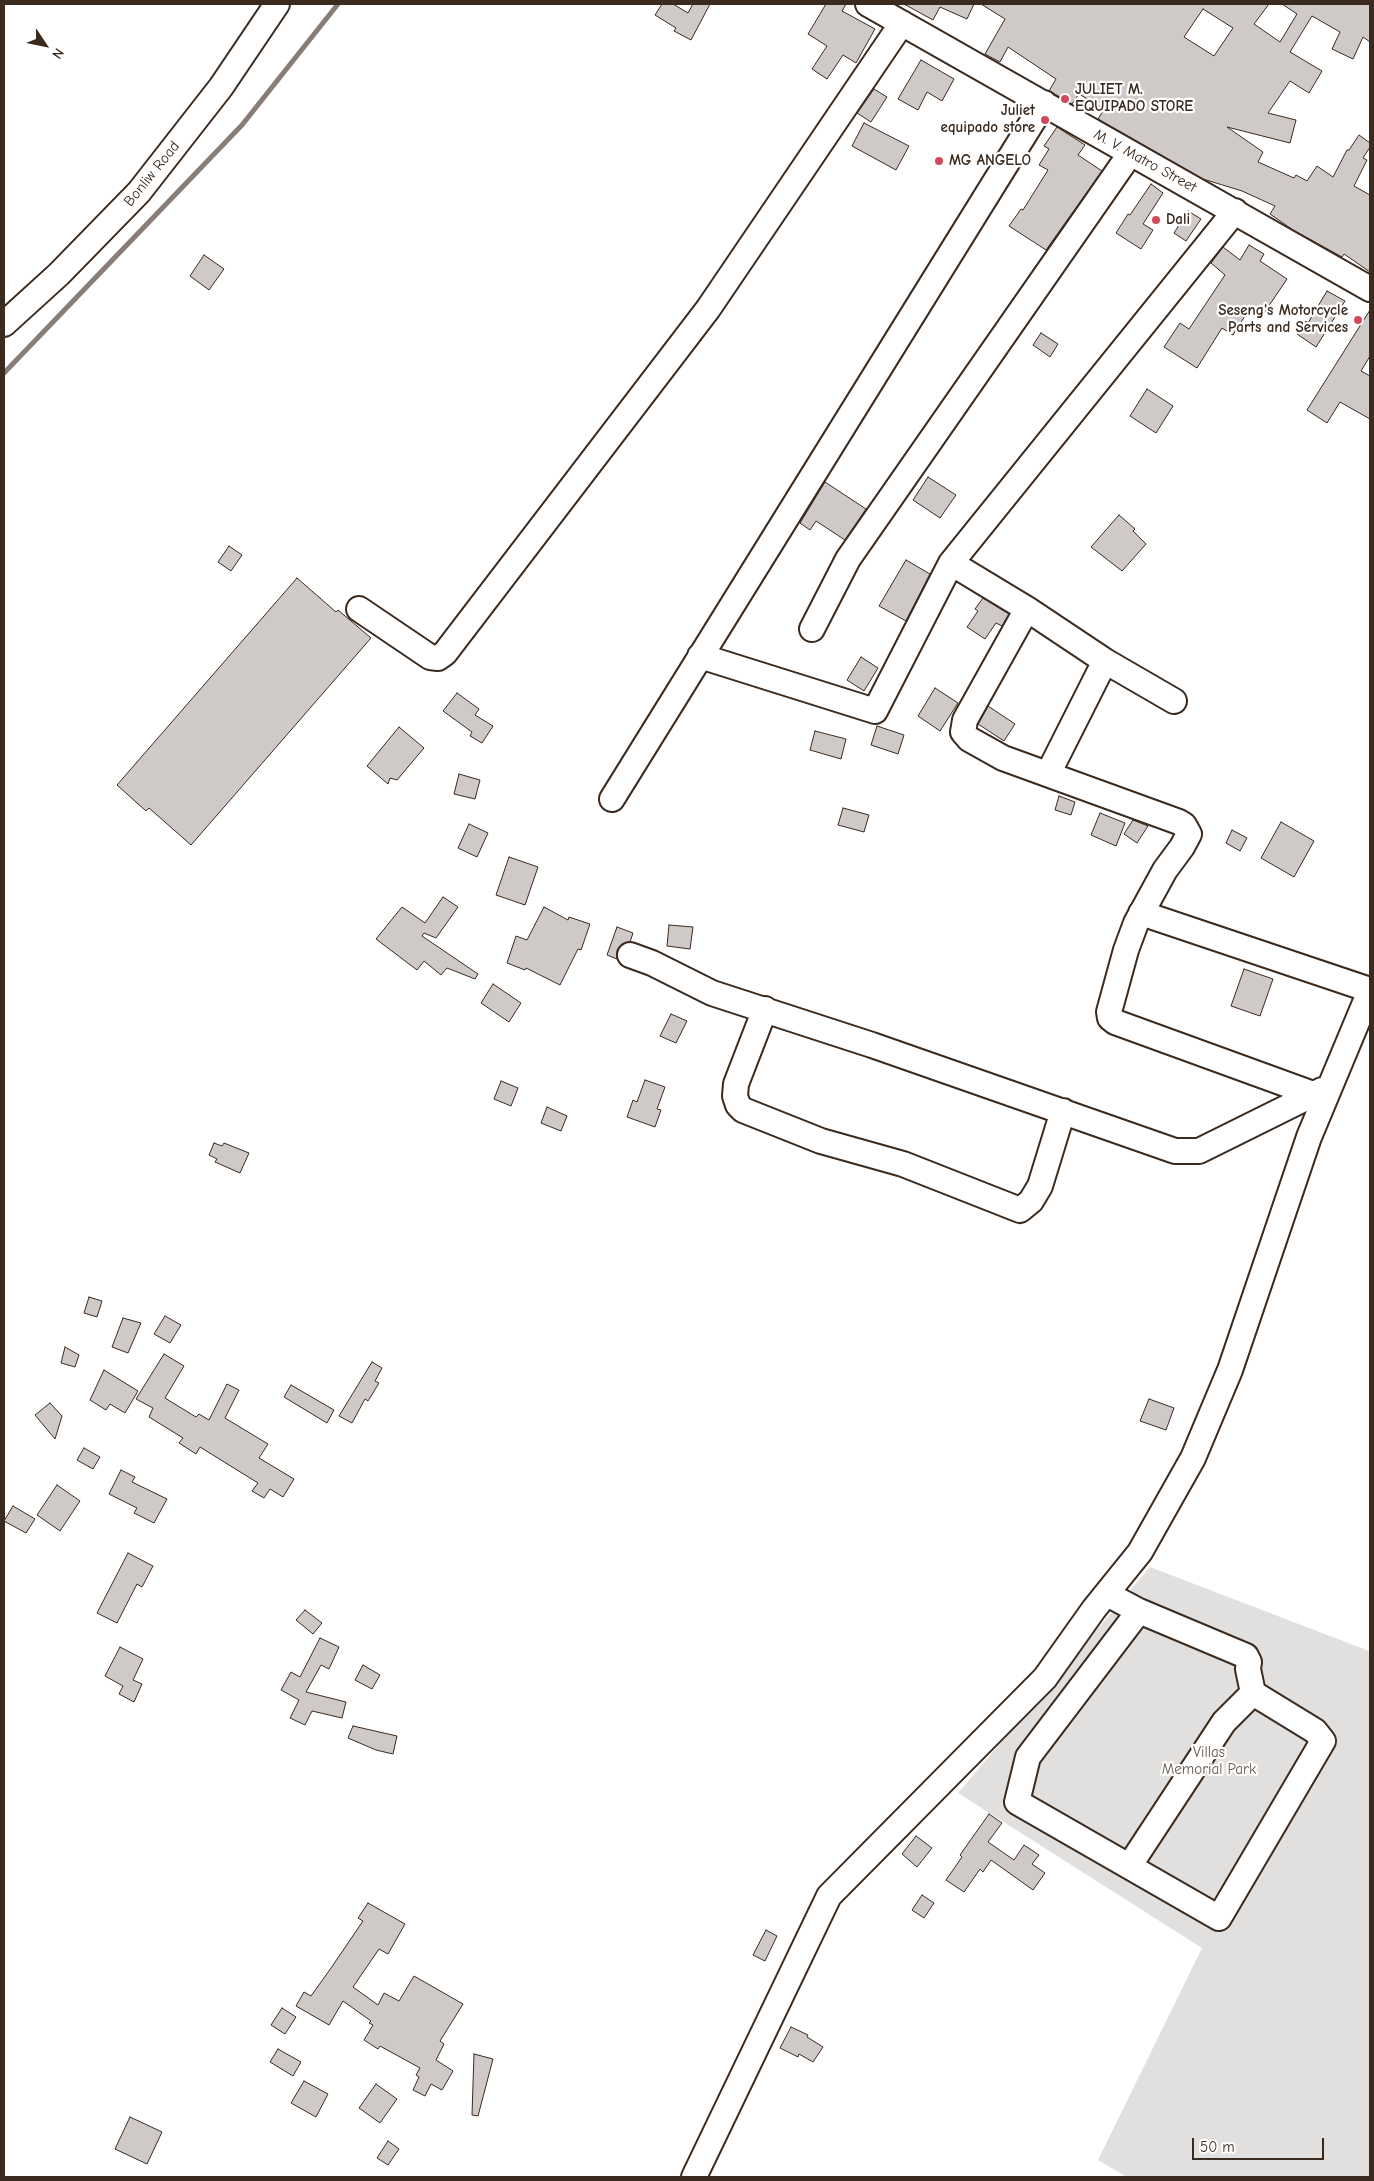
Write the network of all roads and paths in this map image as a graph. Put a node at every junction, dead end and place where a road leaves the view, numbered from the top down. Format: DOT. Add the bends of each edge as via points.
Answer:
graph roads {
  1 [pos="277,4"];
  2 [pos="868,4"];
  3 [pos="902,23"];
  4 [pos="1044,103"];
  5 [pos="1130,154"];
  6 [pos="1234,211"];
  7 [pos="1370,289"];
  8 [pos="4,324"];
  9 [pos="951,563"];
  10 [pos="359,609"];
  11 [pos="1027,609"];
  12 [pos="812,629"];
  13 [pos="700,656"];
  14 [pos="1106,661"];
  15 [pos="1174,701"];
  16 [pos="1048,774"];
  17 [pos="612,798"];
  18 [pos="1141,913"];
  19 [pos="630,954"];
  20 [pos="1370,991"];
  21 [pos="765,1009"];
  22 [pos="1322,1090"];
  23 [pos="1063,1111"];
  24 [pos="1107,1594"];
  25 [pos="1139,1611"];
  26 [pos="1253,1693"];
  27 [pos="1130,1865"];
  28 [pos="694,2177"];
  1 -- 8 [label="street, Bonliw Road" via="221,87 139,192 59,274"];
  2 -- 3 [label="street, M. V. Matro Street"];
  3 -- 4 [label="street, M. V. Matro Street"];
  3 -- 10 [label="street" via="708,309 445,653 438,658 430,657"];
  4 -- 5 [label="street, M. V. Matro Street"];
  4 -- 13 [label="street"];
  5 -- 6 [label="street, M. V. Matro Street"];
  5 -- 12 [label="street" via="848,559"];
  6 -- 7 [label="street, M. V. Matro Street"];
  6 -- 9 [label="street"];
  9 -- 11 [label="street"];
  9 -- 13 [label="street" via="875,712"];
  11 -- 14 [label="street"];
  11 -- 16 [label="street" via="965,720 963,732 976,745"];
  13 -- 17 [label="street"];
  14 -- 15 [label="street"];
  14 -- 16 [label="street"];
  16 -- 18 [label="street" via="1179,822 1188,830 1182,847"];
  18 -- 20 [label="street"];
  18 -- 22 [label="street" via="1126,950 1110,1018"];
  19 -- 21 [label="street" via="712,993"];
  20 -- 22 [label="street"];
  21 -- 23 [label="street"];
  21 -- 23 [label="street" via="736,1084 735,1096 743,1110 821,1141 903,1164 1020,1210 1031,1202 1040,1186"];
  22 -- 23 [label="street" via="1199,1151 1174,1150"];
  22 -- 24 [label="street" via="1230,1370 1193,1458 1140,1552"];
  24 -- 25 [label="street"];
  24 -- 28 [label="street" via="1045,1678 829,1896"];
  25 -- 26 [label="street" via="1246,1656"];
  25 -- 27 [label="street" via="1028,1757 1017,1802"];
  26 -- 27 [label="street" via="1224,1722"];
  26 -- 27 [label="street" via="1315,1731 1323,1741 1219,1918"];
}
